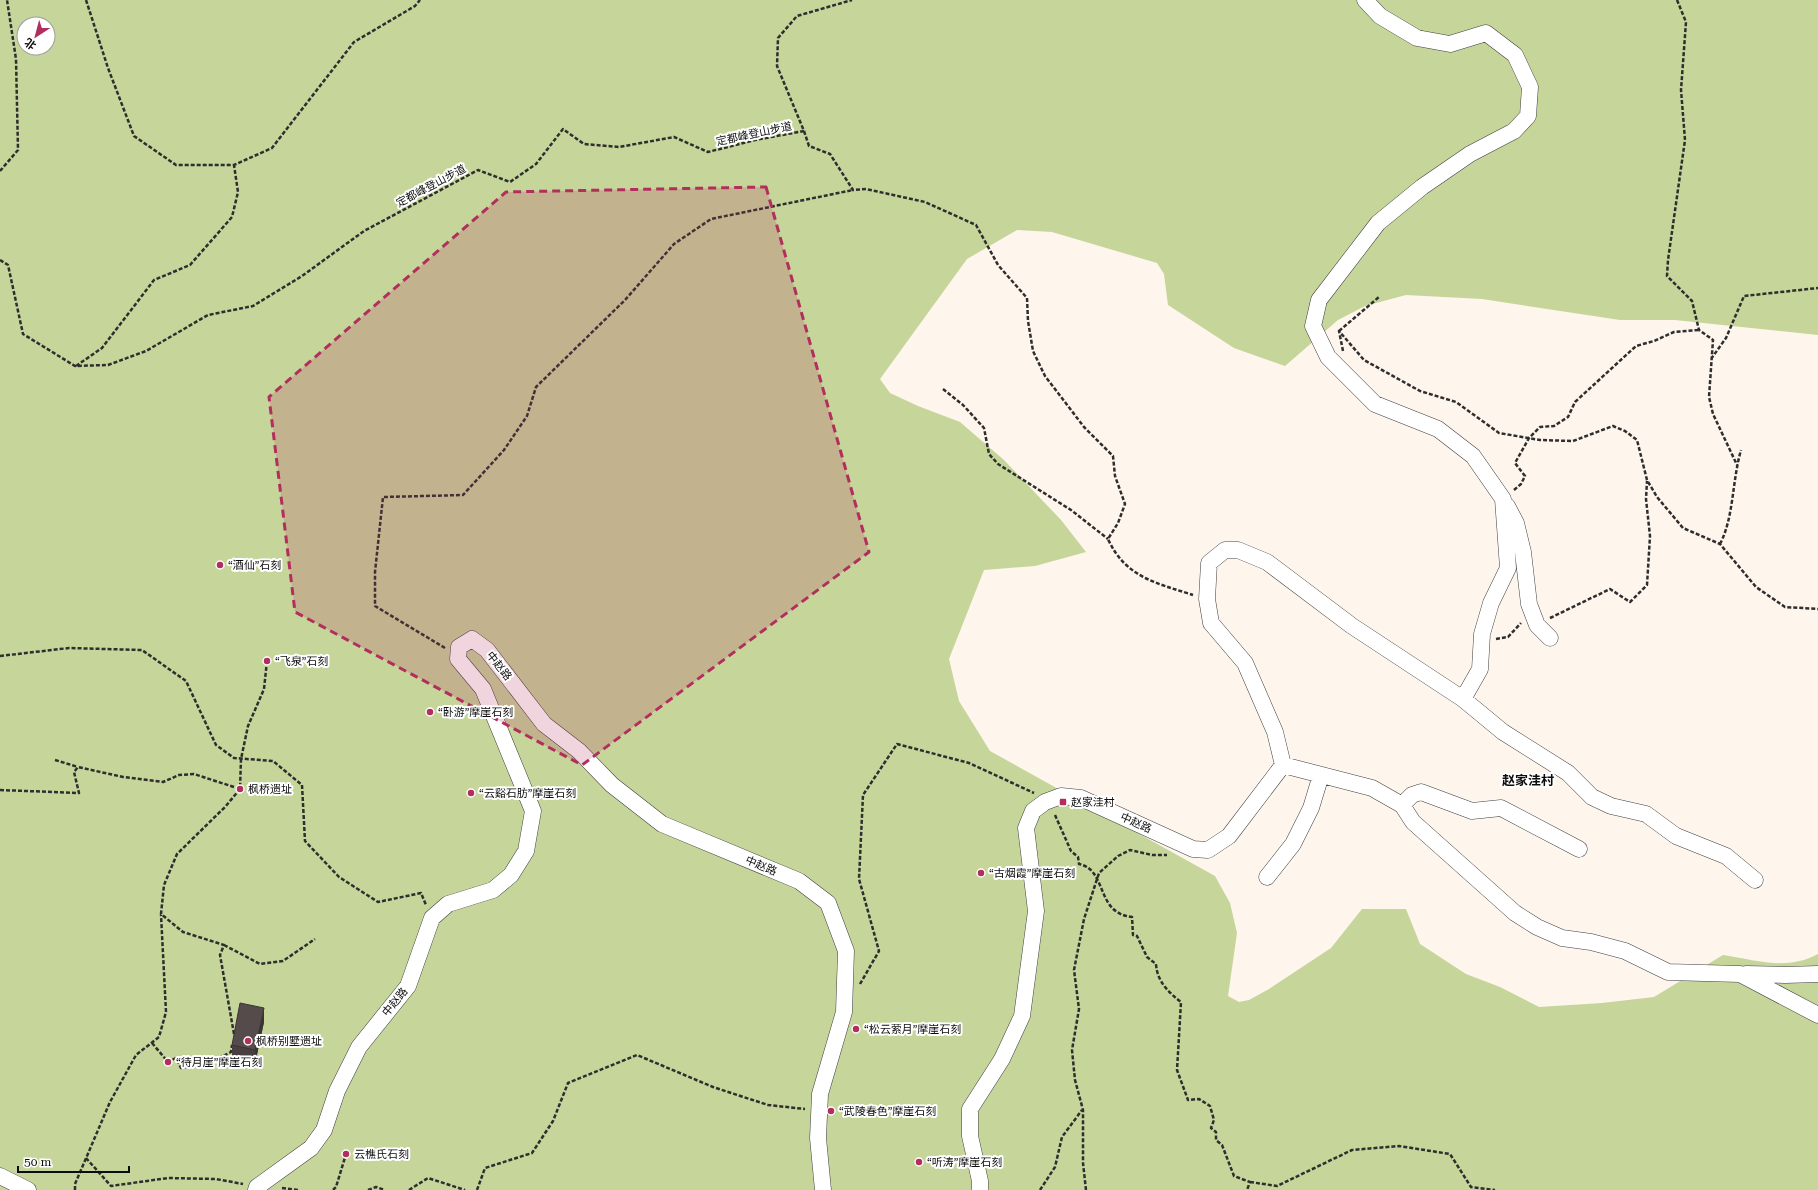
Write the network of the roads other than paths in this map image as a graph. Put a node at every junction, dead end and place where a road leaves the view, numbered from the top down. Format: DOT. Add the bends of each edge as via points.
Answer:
graph roads {
  1 [pos="1365,0"];
  2 [pos="1503,499"];
  3 [pos="1550,638"];
  4 [pos="1463,699"];
  5 [pos="1283,765"];
  6 [pos="1321,775"];
  7 [pos="1402,804"];
  8 [pos="1579,849"];
  9 [pos="1267,877"];
  10 [pos="1755,880"];
  11 [pos="1740,974"];
  12 [pos="1818,974"];
  13 [pos="1818,1015"];
  14 [pos="0,1176"];
  15 [pos="256,1188"];
  16 [pos="28,1190"];
  17 [pos="823,1190"];
  18 [pos="980,1190"];
  1 -- 2 [label="street" via="1380,16 1417,38 1450,44 1486,33 1515,55 1530,87 1528,116 1514,131 1470,154 1422,187 1378,223 1319,300 1314,326 1328,356 1375,404 1438,430 1474,456"];
  2 -- 3 [label="street" via="1516,523 1524,552 1529,604 1535,618"];
  2 -- 4 [label="street" via="1508,568 1491,602 1481,640 1480,669"];
  4 -- 5 [label="street" via="1352,626 1267,562 1238,550 1226,550 1209,563 1207,599 1212,623 1246,663 1275,732"];
  4 -- 10 [label="street" via="1503,732 1568,773 1592,797 1611,806 1646,814 1676,836 1726,856"];
  5 -- 6 [label="street"];
  5 -- 18 [label="street, 中赵路" via="1229,836 1208,850 1193,849 1081,798 1061,796 1033,811 1026,828 1036,911 1022,1016 1002,1059 970,1109 970,1136"];
  6 -- 7 [label="street" via="1372,788"];
  6 -- 9 [label="street" via="1311,808 1293,844"];
  7 -- 8 [label="street" via="1412,795 1421,792 1472,811 1501,808"];
  7 -- 11 [label="street" via="1413,822 1515,913 1537,927 1562,938 1625,951 1668,972"];
  11 -- 12 [label="street"];
  11 -- 13 [label="street"];
  14 -- 16 [label="street"];
  15 -- 17 [label="street, 中赵路" via="311,1148 324,1130 337,1091 359,1047 408,986 432,918 448,904 493,890 511,875 526,851 533,811 483,689 458,659 459,647 472,639 487,650 544,724 578,751 612,786 662,824 798,881 828,903 846,951 844,1012 820,1094 818,1138"];
}
